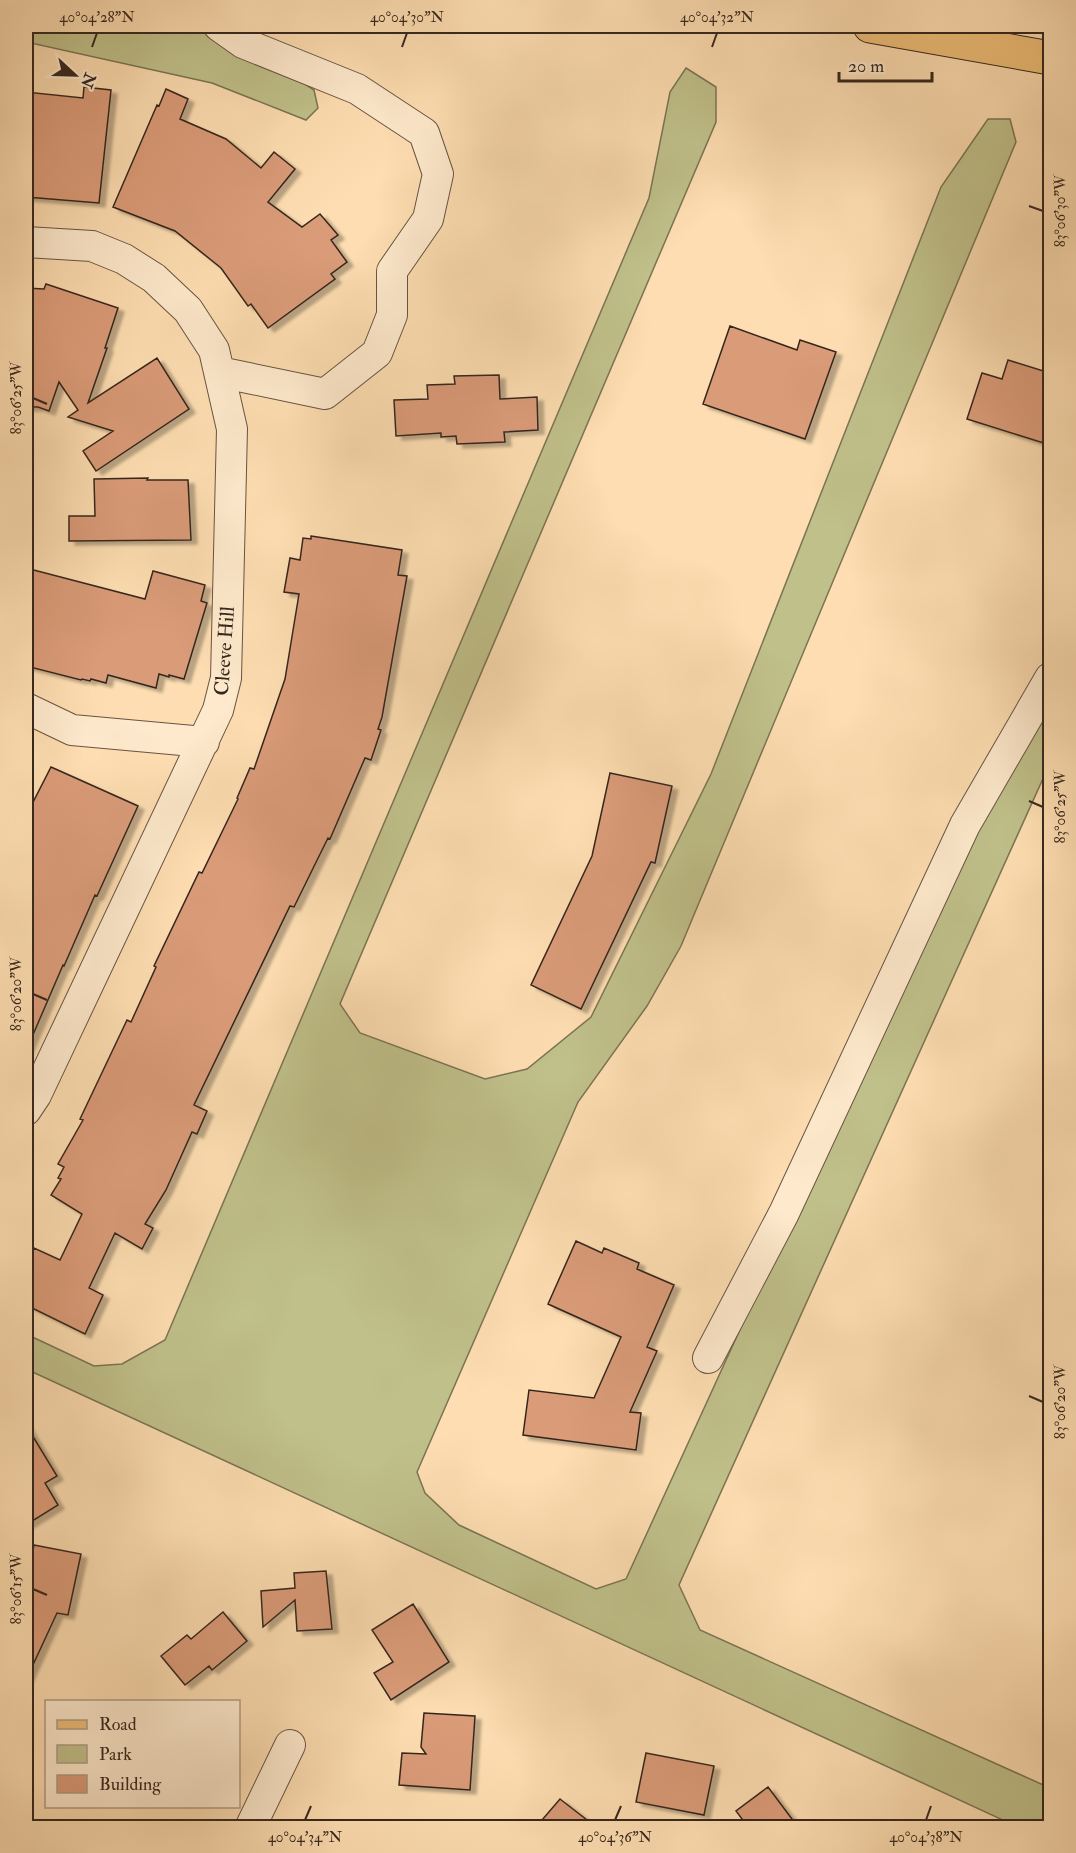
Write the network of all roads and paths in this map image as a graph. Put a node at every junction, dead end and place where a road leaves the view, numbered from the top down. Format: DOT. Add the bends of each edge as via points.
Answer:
graph roads {
  1 [pos="219,26"];
  2 [pos="870,26"];
  3 [pos="1050,58"];
  4 [pos="26,242"];
  5 [pos="219,372"];
  6 [pos="1050,678"];
  7 [pos="27,712"];
  8 [pos="204,742"];
  9 [pos="26,1110"];
  10 [pos="708,1358"];
  11 [pos="290,1745"];
  12 [pos="250,1827"];
  1 -- 5 [label="street" via="243,43 357,89 424,133 438,174 428,219 392,271 392,315 377,352 325,394"];
  2 -- 3 [label="main road"];
  4 -- 5 [label="street, Cleeve Hill" via="92,246 144,271 188,310 214,350"];
  5 -- 8 [label="street, Cleeve Hill" via="232,429 226,678"];
  6 -- 10 [label="street" via="965,825 784,1212"];
  7 -- 8 [label="street" via="72,730"];
  8 -- 9 [label="street, Cleeve Hill"];
  11 -- 12 [label="street"];
}
